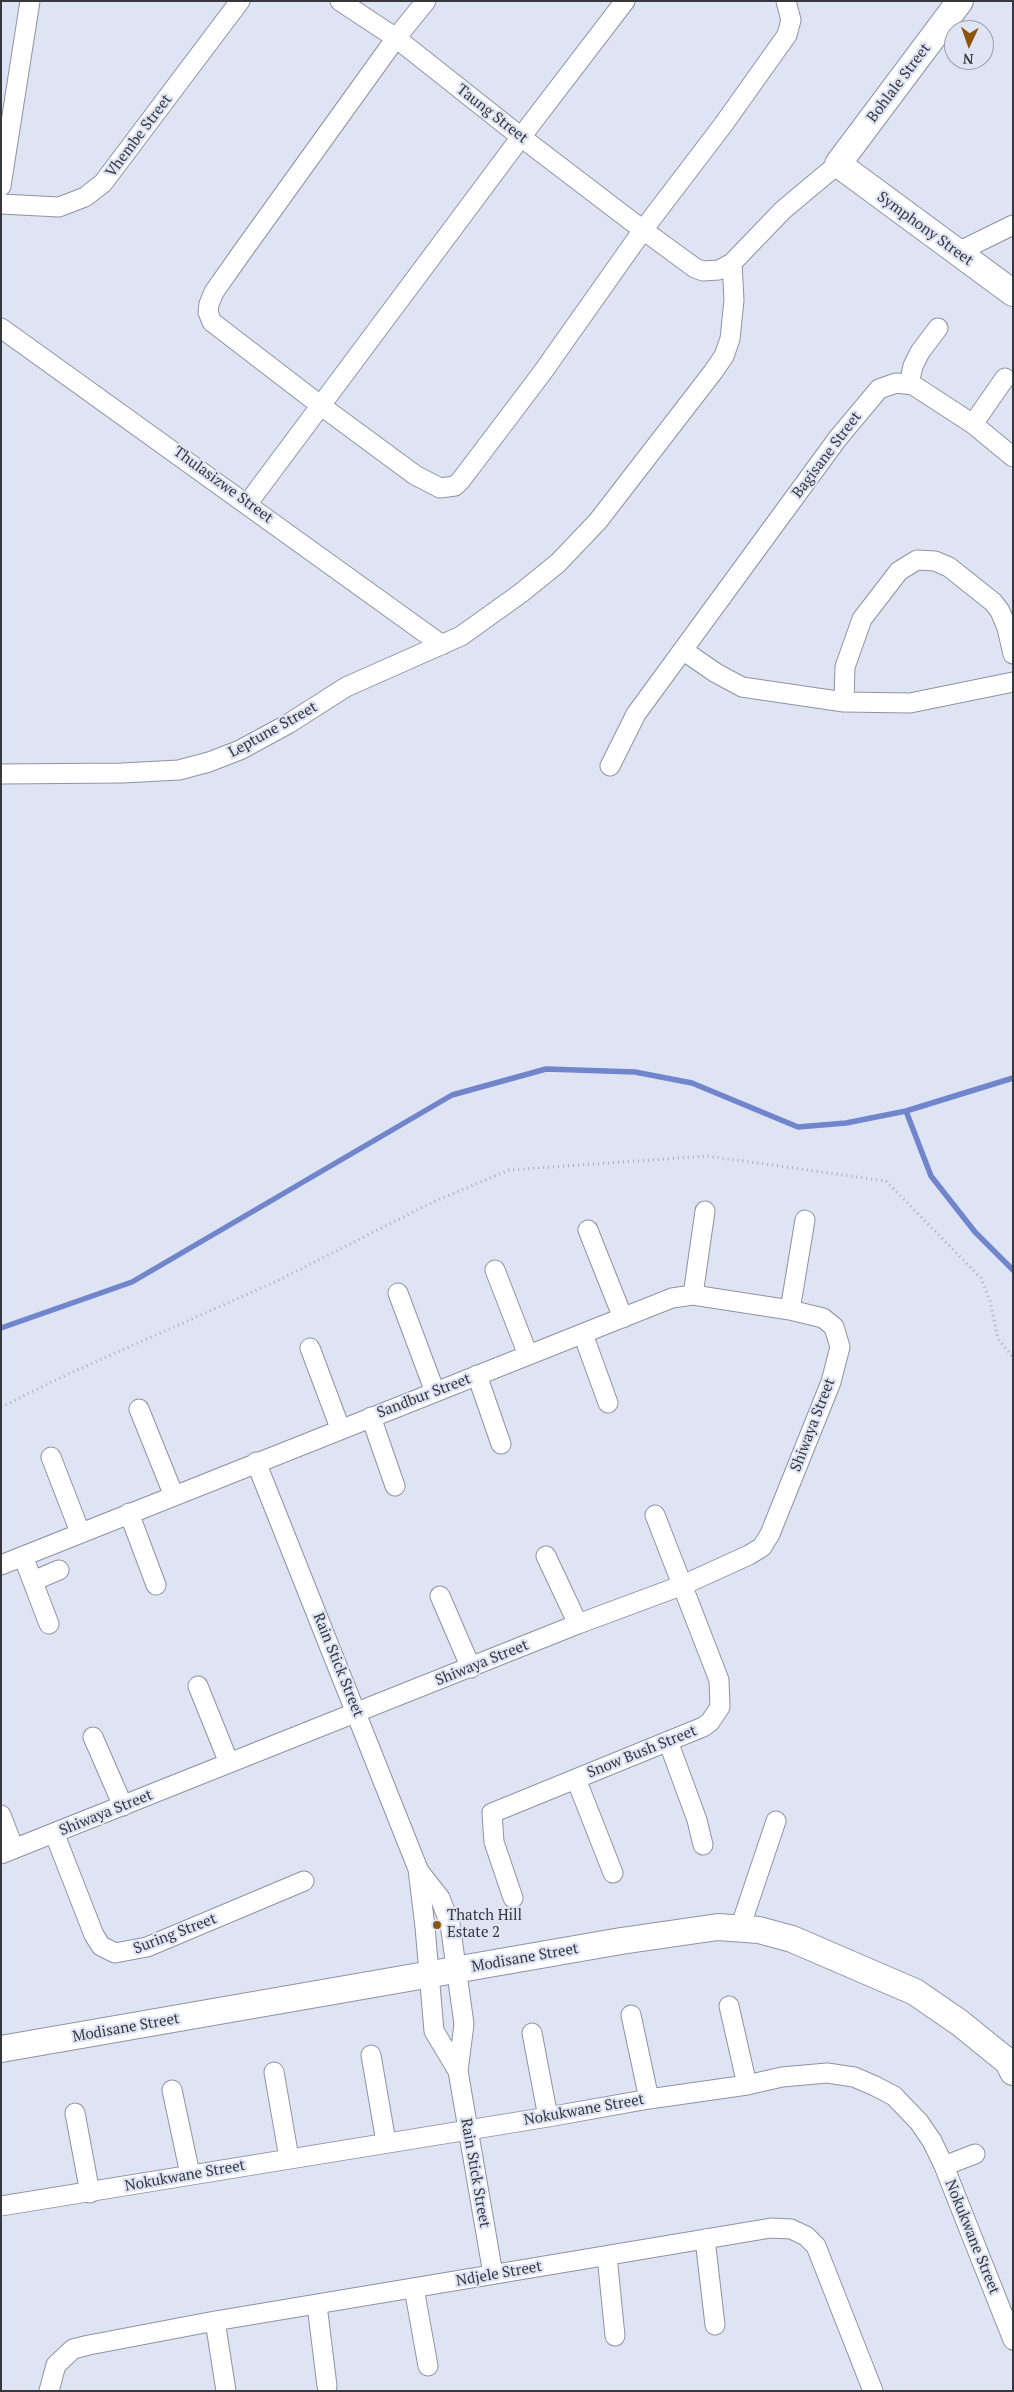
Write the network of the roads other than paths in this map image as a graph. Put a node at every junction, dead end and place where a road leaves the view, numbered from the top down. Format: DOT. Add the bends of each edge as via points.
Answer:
graph roads {
  1 [pos="30,1"];
  2 [pos="240,1"];
  3 [pos="340,1"];
  4 [pos="426,1"];
  5 [pos="625,1"];
  6 [pos="786,1"];
  7 [pos="960,1"];
  8 [pos="396,38"];
  9 [pos="521,137"];
  10 [pos="838,164"];
  11 [pos="1,186"];
  12 [pos="1,204"];
  13 [pos="1013,225"];
  14 [pos="643,230"];
  15 [pos="958,252"];
  16 [pos="732,263"];
  17 [pos="1013,293"];
  18 [pos="1,328"];
  19 [pos="938,328"];
  20 [pos="1005,378"];
  21 [pos="909,384"];
  22 [pos="320,405"];
  23 [pos="973,424"];
  24 [pos="1013,457"];
  25 [pos="248,503"];
  26 [pos="442,645"];
  27 [pos="684,651"];
  28 [pos="1013,654"];
  29 [pos="1013,682"];
  30 [pos="844,702"];
  31 [pos="610,766"];
  32 [pos="1,774"];
  33 [pos="705,1211"];
  34 [pos="804,1220"];
  35 [pos="588,1230"];
  36 [pos="495,1270"];
  37 [pos="398,1294"];
  38 [pos="693,1295"];
  39 [pos="790,1310"];
  40 [pos="623,1318"];
  41 [pos="583,1334"];
  42 [pos="840,1347"];
  43 [pos="310,1348"];
  44 [pos="528,1355"];
  45 [pos="476,1375"];
  46 [pos="435,1392"];
  47 [pos="608,1403"];
  48 [pos="140,1410"];
  49 [pos="371,1417"];
  50 [pos="340,1428"];
  51 [pos="501,1444"];
  52 [pos="51,1457"];
  53 [pos="256,1462"];
  54 [pos="395,1486"];
  55 [pos="174,1496"];
  56 [pos="129,1513"];
  57 [pos="655,1515"];
  58 [pos="80,1532"];
  59 [pos="23,1556"];
  60 [pos="546,1556"];
  61 [pos="1,1565"];
  62 [pos="59,1570"];
  63 [pos="33,1580"];
  64 [pos="156,1585"];
  65 [pos="683,1586"];
  66 [pos="440,1596"];
  67 [pos="50,1624"];
  68 [pos="578,1624"];
  69 [pos="471,1668"];
  70 [pos="198,1686"];
  71 [pos="357,1713"];
  72 [pos="93,1736"];
  73 [pos="668,1741"];
  74 [pos="230,1763"];
  75 [pos="576,1780"];
  76 [pos="123,1806"];
  77 [pos="1,1815"];
  78 [pos="776,1821"];
  79 [pos="55,1835"];
  80 [pos="703,1845"];
  81 [pos="8,1852"];
  82 [pos="418,1869"];
  83 [pos="613,1872"];
  84 [pos="304,1881"];
  85 [pos="513,1898"];
  86 [pos="740,1928"];
  87 [pos="456,1970"];
  88 [pos="429,1974"];
  89 [pos="729,2006"];
  90 [pos="631,2014"];
  91 [pos="532,2033"];
  92 [pos="1,2049"];
  93 [pos="370,2055"];
  94 [pos="1011,2064"];
  95 [pos="458,2071"];
  96 [pos="274,2072"];
  97 [pos="747,2085"];
  98 [pos="172,2090"];
  99 [pos="649,2099"];
  100 [pos="75,2113"];
  101 [pos="548,2117"];
  102 [pos="466,2129"];
  103 [pos="386,2142"];
  104 [pos="975,2154"];
  105 [pos="289,2158"];
  106 [pos="944,2166"];
  107 [pos="190,2174"];
  108 [pos="90,2193"];
  109 [pos="1,2206"];
  110 [pos="705,2239"];
  111 [pos="607,2256"];
  112 [pos="493,2274"];
  113 [pos="414,2288"];
  114 [pos="317,2305"];
  115 [pos="214,2321"];
  116 [pos="716,2326"];
  117 [pos="615,2336"];
  118 [pos="1013,2340"];
  119 [pos="428,2366"];
  120 [pos="327,2386"];
  121 [pos="49,2391"];
  122 [pos="226,2391"];
  123 [pos="873,2391"];
  1 -- 11 [label="street"];
  2 -- 12 [label="street, Vhembe Street" via="103,183 85,197 59,207"];
  3 -- 8 [label="street, Taung Street"];
  4 -- 8 [label="street"];
  5 -- 9 [label="street"];
  6 -- 14 [label="street" via="791,20 787,35"];
  7 -- 10 [label="street, Bohlale Street"];
  8 -- 9 [label="street, Taung Street"];
  8 -- 22 [label="street" via="240,254 209,304 212,322"];
  9 -- 14 [label="street, Taung Street"];
  9 -- 22 [label="street"];
  10 -- 15 [label="street, Symphony Street"];
  10 -- 16 [label="street" via="783,210"];
  13 -- 15 [label="street"];
  14 -- 16 [label="street, Taung Street" via="703,271 719,270"];
  14 -- 22 [label="street" via="542,373 455,486 440,488 426,482"];
  15 -- 17 [label="street, Symphony Street"];
  16 -- 26 [label="street, Leptune Street" via="734,300 730,339 713,372 598,521 558,563 468,631"];
  18 -- 25 [label="street, Thulasizwe Street"];
  19 -- 21 [label="street" via="920,352"];
  20 -- 23 [label="street"];
  21 -- 23 [label="street"];
  21 -- 27 [label="street, Bagisane Street" via="896,382 880,389 858,413"];
  22 -- 25 [label="street"];
  23 -- 24 [label="street"];
  25 -- 26 [label="street, Thulasizwe Street"];
  26 -- 32 [label="street, Leptune Street" via="346,687 288,724 240,750 209,762 179,770"];
  27 -- 30 [label="street" via="742,687"];
  27 -- 31 [label="street, Bagisane Street" via="636,714"];
  28 -- 30 [label="street" via="1007,628 993,602 949,567 935,561 917,560 899,570 862,619 845,667"];
  29 -- 30 [label="street" via="910,704"];
  33 -- 38 [label="street"];
  34 -- 39 [label="street"];
  35 -- 40 [label="street"];
  36 -- 44 [label="street"];
  37 -- 46 [label="street"];
  38 -- 39 [label="street, Sandbur Street"];
  38 -- 40 [label="street, Sandbur Street" via="672,1298"];
  39 -- 42 [label="street, Sandbur Street" via="830,1322"];
  40 -- 41 [label="street, Sandbur Street"];
  41 -- 44 [label="street, Sandbur Street"];
  41 -- 47 [label="street"];
  42 -- 65 [label="street, Shiwaya Street" via="827,1390 762,1547"];
  43 -- 50 [label="street"];
  44 -- 45 [label="street, Sandbur Street"];
  45 -- 46 [label="street, Sandbur Street"];
  45 -- 51 [label="street"];
  46 -- 49 [label="street, Sandbur Street"];
  48 -- 55 [label="street"];
  49 -- 50 [label="street, Sandbur Street"];
  49 -- 54 [label="street"];
  50 -- 53 [label="street, Sandbur Street"];
  52 -- 58 [label="street"];
  53 -- 55 [label="street, Sandbur Street"];
  53 -- 71 [label="street, Rain Stick Street"];
  55 -- 56 [label="street, Sandbur Street"];
  56 -- 58 [label="street, Sandbur Street"];
  56 -- 64 [label="street"];
  57 -- 65 [label="street, Snow Bush Street"];
  58 -- 59 [label="street, Sandbur Street"];
  59 -- 61 [label="street, Sandbur Street"];
  59 -- 63 [label="street"];
  60 -- 68 [label="street"];
  62 -- 63 [label="street"];
  63 -- 67 [label="street"];
  65 -- 68 [label="street, Shiwaya Street"];
  65 -- 73 [label="street, Snow Bush Street" via="719,1680 721,1702 717,1715 710,1722"];
  66 -- 69 [label="street"];
  68 -- 69 [label="street, Shiwaya Street"];
  69 -- 71 [label="street, Shiwaya Street"];
  70 -- 74 [label="street"];
  71 -- 74 [label="street, Shiwaya Street"];
  71 -- 82 [label="street, Rain Stick Street"];
  72 -- 76 [label="street"];
  73 -- 75 [label="street, Snow Bush Street"];
  73 -- 80 [label="street"];
  74 -- 76 [label="street, Shiwaya Street"];
  75 -- 83 [label="street"];
  75 -- 85 [label="street, Snow Bush Street" via="492,1813 494,1842"];
  76 -- 79 [label="street, Shiwaya Street"];
  77 -- 81 [label="street"];
  78 -- 86 [label="street"];
  79 -- 81 [label="street, Shiwaya Street"];
  79 -- 84 [label="street, Suring Street" via="94,1935 101,1946 115,1953 147,1947"];
  82 -- 87 [label="street, Rain Stick Street" via="444,1906 450,1924"];
  82 -- 88 [label="street, Rain Stick Street"];
  86 -- 87 [label="street, Modisane Street" via="718,1927"];
  86 -- 94 [label="street, Modisane Street" via="792,1939 915,1992"];
  87 -- 88 [label="street, Modisane Street"];
  87 -- 95 [label="street, Rain Stick Street" via="464,2024"];
  88 -- 92 [label="street, Modisane Street"];
  88 -- 95 [label="street, Rain Stick Street" via="434,2031"];
  89 -- 97 [label="street"];
  90 -- 99 [label="street"];
  91 -- 101 [label="street"];
  93 -- 103 [label="street"];
  95 -- 102 [label="street, Rain Stick Street"];
  96 -- 105 [label="street"];
  97 -- 99 [label="street, Nokukwane Street"];
  97 -- 106 [label="street, Nokukwane Street" via="807,2073 827,2072 854,2077 894,2096 932,2141"];
  98 -- 107 [label="street"];
  99 -- 101 [label="street, Nokukwane Street"];
  100 -- 108 [label="street"];
  101 -- 102 [label="street, Nokukwane Street"];
  102 -- 103 [label="street, Nokukwane Street"];
  102 -- 112 [label="street, Rain Stick Street"];
  103 -- 105 [label="street, Nokukwane Street"];
  104 -- 106 [label="street"];
  105 -- 107 [label="street, Nokukwane Street"];
  106 -- 118 [label="street, Nokukwane Street"];
  107 -- 108 [label="street, Nokukwane Street"];
  108 -- 109 [label="street, Nokukwane Street"];
  110 -- 111 [label="street, Ndjele Street"];
  110 -- 116 [label="street"];
  110 -- 123 [label="street, Ndjele Street" via="771,2228 791,2229 806,2236 816,2246"];
  111 -- 112 [label="street, Ndjele Street"];
  111 -- 117 [label="street"];
  112 -- 113 [label="street, Ndjele Street"];
  113 -- 114 [label="street, Ndjele Street"];
  113 -- 119 [label="street"];
  114 -- 115 [label="street, Ndjele Street"];
  114 -- 120 [label="street"];
  115 -- 121 [label="street, Ndjele Street" via="73,2350 56,2365"];
  115 -- 122 [label="street"];
}
